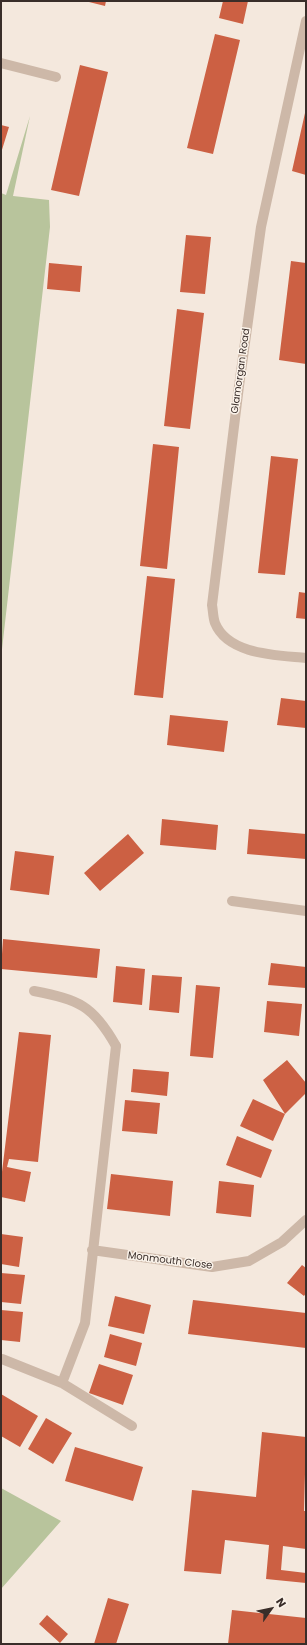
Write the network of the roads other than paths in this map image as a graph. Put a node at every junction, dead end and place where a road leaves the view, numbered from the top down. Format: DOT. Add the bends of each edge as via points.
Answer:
graph roads {
  1 [pos="306,21"];
  2 [pos="1,63"];
  3 [pos="56,76"];
  4 [pos="306,658"];
  5 [pos="232,901"];
  6 [pos="306,911"];
  7 [pos="34,991"];
  8 [pos="306,1220"];
  9 [pos="92,1250"];
  10 [pos="2,1359"];
  11 [pos="62,1383"];
  12 [pos="132,1426"];
  1 -- 4 [label="street, Glamorgan Road" via="261,227 238,386 212,605 215,623 228,641 255,653"];
  2 -- 3 [label="street"];
  5 -- 6 [label="street"];
  7 -- 9 [label="street" via="69,1000 92,1011 104,1023 116,1046"];
  8 -- 9 [label="street, Monmouth Close" via="282,1242 249,1261 212,1267"];
  9 -- 11 [label="street" via="85,1323"];
  10 -- 11 [label="street"];
  11 -- 12 [label="street"];
}
